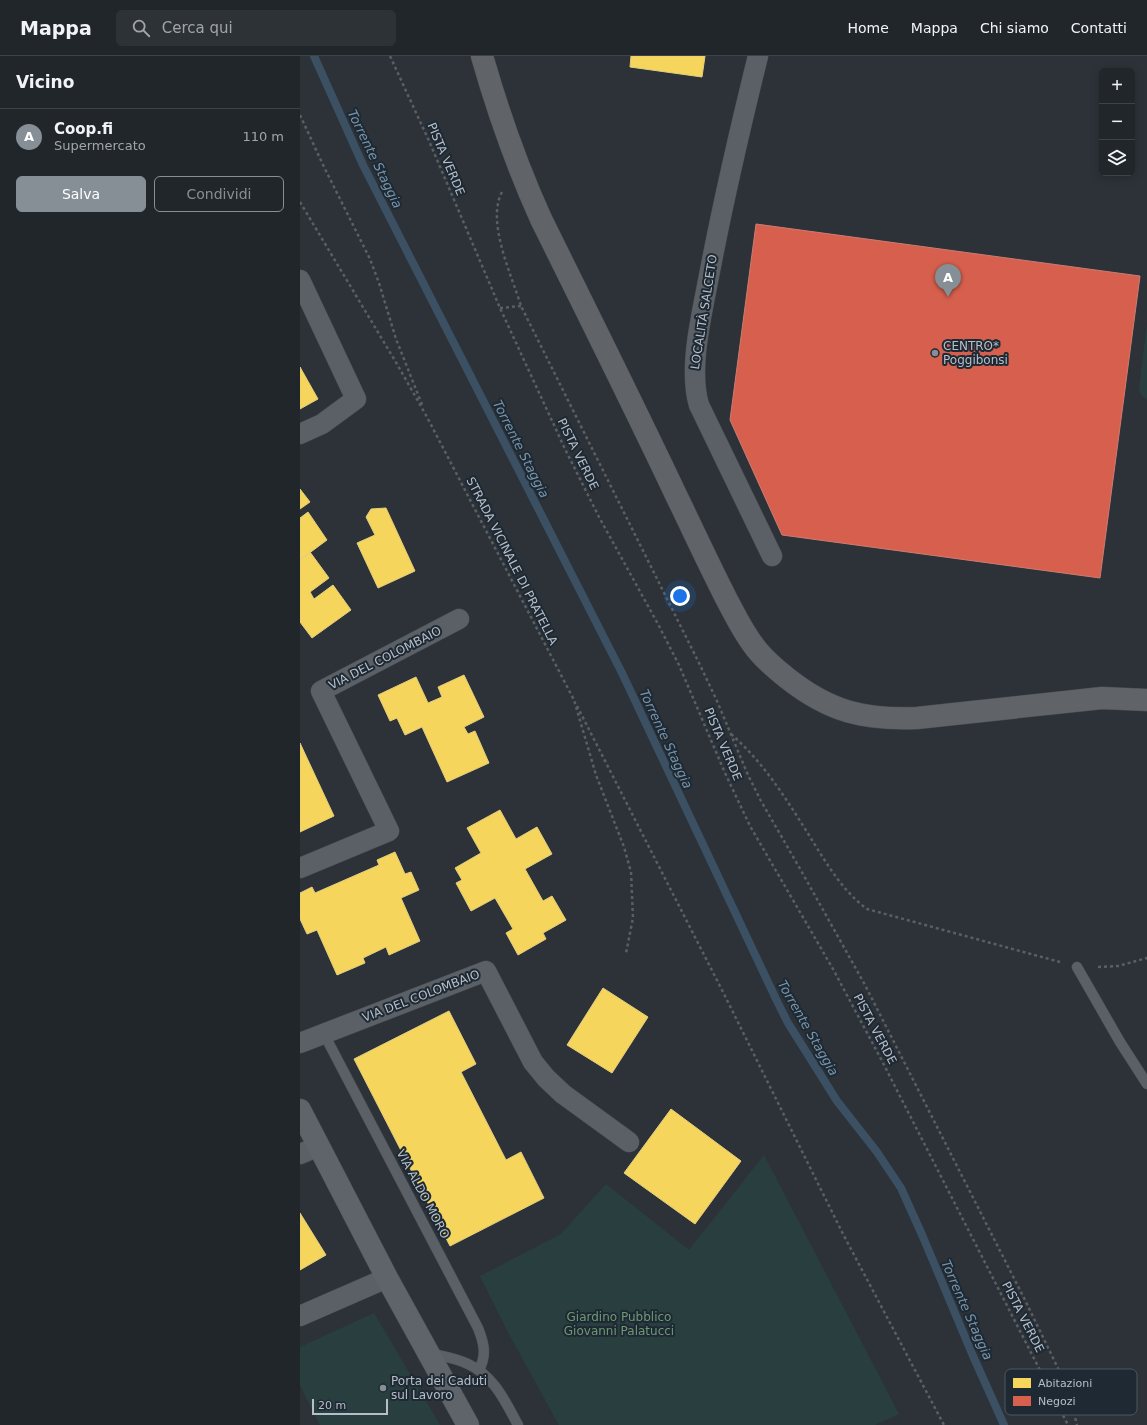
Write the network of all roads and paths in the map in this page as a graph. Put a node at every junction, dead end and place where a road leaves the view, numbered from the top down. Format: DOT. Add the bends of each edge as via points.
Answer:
graph roads {
  1 [pos="390,56"];
  2 [pos="482,56"];
  3 [pos="497,56"];
  4 [pos="758,56"];
  5 [pos="492,92"];
  6 [pos="300,115"];
  7 [pos="517,163"];
  8 [pos="300,202"];
  9 [pos="300,280"];
  10 [pos="521,306"];
  11 [pos="500,308"];
  12 [pos="427,417"];
  13 [pos="300,434"];
  14 [pos="772,556"];
  15 [pos="459,619"];
  16 [pos="1147,684"];
  17 [pos="1102,698"];
  18 [pos="574,700"];
  19 [pos="1147,700"];
  20 [pos="730,733"];
  21 [pos="300,868"];
  22 [pos="626,954"];
  23 [pos="1147,958"];
  24 [pos="1077,967"];
  25 [pos="324,1034"];
  26 [pos="300,1043"];
  27 [pos="1147,1084"];
  28 [pos="300,1110"];
  29 [pos="628,1142"];
  30 [pos="309,1150"];
  31 [pos="387,1278"];
  32 [pos="300,1316"];
  33 [pos="427,1352"];
  34 [pos="1039,1369"];
  35 [pos="1058,1369"];
  36 [pos="480,1370"];
  37 [pos="1063,1415"];
  38 [pos="1074,1415"];
  39 [pos="468,1425"];
  40 [pos="518,1425"];
  41 [pos="944,1425"];
  42 [pos="1068,1425"];
  43 [pos="1077,1425"];
  1 -- 11 [label="path, PISTA VERDE"];
  2 -- 5 [label="highway"];
  3 -- 5 [label="highway"];
  4 -- 14 [label="street, LOCALITÀ SALCETO" via="721,211 704,303 694,384 699,405"];
  5 -- 7 [label="highway"];
  6 -- 12 [label="path" via="370,259 396,339"];
  7 -- 10 [label="path" via="500,195 497,225"];
  7 -- 17 [label="highway" via="541,219 723,592 748,638 776,670 813,696 843,711 892,719 924,718"];
  8 -- 12 [label="path, STRADA VICINALE DI PRATELLA"];
  9 -- 13 [label="street" via="356,399 322,424"];
  10 -- 11 [label="path"];
  10 -- 20 [label="path" via="694,652"];
  11 -- 34 [label="path, PISTA VERDE" via="599,517 679,665 750,826 852,1004"];
  12 -- 18 [label="path, STRADA VICINALE DI PRATELLA"];
  15 -- 21 [label="street, VIA DEL COLOMBAIO" via="321,691 389,831"];
  16 -- 17 [label="highway"];
  17 -- 19 [label="highway"];
  18 -- 22 [label="path, STRADA VICINALE DI PRATELLA" via="596,775 631,872 633,918"];
  18 -- 41 [label="path" via="843,1234"];
  20 -- 24 [label="path" via="753,755 775,782 845,889 867,909"];
  20 -- 35 [label="path" via="761,801 862,978"];
  23 -- 24 [label="path" via="1118,966"];
  24 -- 27 [label="lane"];
  25 -- 26 [label="street, VIA DEL COLOMBAIO"];
  25 -- 29 [label="street, VIA DEL COLOMBAIO" via="486,971 533,1062 546,1078 563,1094"];
  25 -- 36 [label="lane, VIA ALDO MORO" via="478,1328 485,1348"];
  28 -- 30 [label="main road"];
  30 -- 31 [label="main road"];
  31 -- 32 [label="street"];
  31 -- 33 [label="main road"];
  33 -- 36 [label="lane" via="458,1360"];
  33 -- 39 [label="main road"];
  36 -- 40 [label="lane" via="494,1384"];
  37 -- 42 [label="path, PISTA VERDE"];
  38 -- 43 [label="path"];
}
